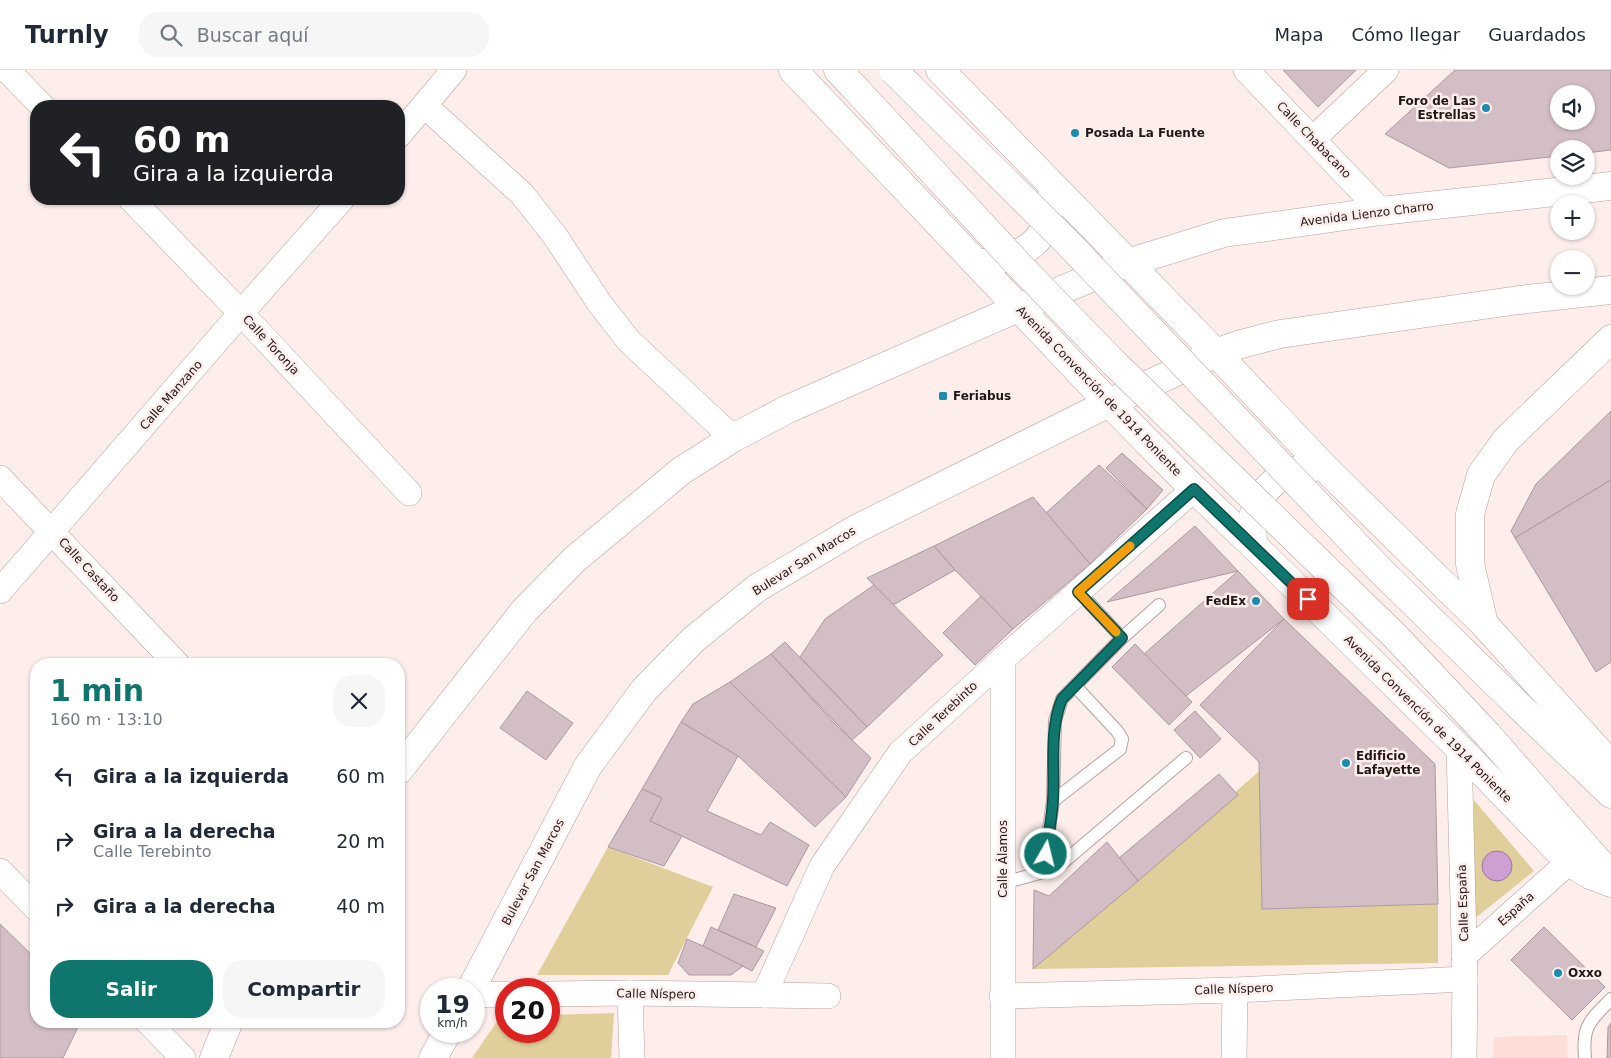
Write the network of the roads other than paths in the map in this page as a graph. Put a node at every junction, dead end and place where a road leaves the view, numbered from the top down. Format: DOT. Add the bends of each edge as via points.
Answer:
graph roads {
  1 [pos="7,70"];
  2 [pos="454,70"];
  3 [pos="793,70"];
  4 [pos="893,70"];
  5 [pos="940,70"];
  6 [pos="1246,70"];
  7 [pos="1386,70"];
  8 [pos="845,78"];
  9 [pos="36,100"];
  10 [pos="425,106"];
  11 [pos="405,128"];
  12 [pos="1313,139"];
  13 [pos="1053,186"];
  14 [pos="1611,186"];
  15 [pos="137,205"];
  16 [pos="337,205"];
  17 [pos="1381,211"];
  18 [pos="970,258"];
  19 [pos="1127,263"];
  20 [pos="1611,290"];
  21 [pos="1018,308"];
  22 [pos="241,313"];
  23 [pos="1611,339"];
  24 [pos="1216,353"];
  25 [pos="1109,404"];
  26 [pos="733,438"];
  27 [pos="1325,468"];
  28 [pos="0,478"];
  29 [pos="1194,489"];
  30 [pos="409,493"];
  31 [pos="53,532"];
  32 [pos="1253,544"];
  33 [pos="0,592"];
  34 [pos="1078,592"];
  35 [pos="1159,605"];
  36 [pos="1484,624"];
  37 [pos="1122,638"];
  38 [pos="171,658"];
  39 [pos="1002,659"];
  40 [pos="1075,686"];
  41 [pos="1459,748"];
  42 [pos="1186,758"];
  43 [pos="405,762"];
  44 [pos="1611,765"];
  45 [pos="1611,794"];
  46 [pos="1053,801"];
  47 [pos="1569,862"];
  48 [pos="0,871"];
  49 [pos="1043,872"];
  50 [pos="1611,876"];
  51 [pos="1003,883"];
  52 [pos="1611,883"];
  53 [pos="30,902"];
  54 [pos="1464,968"];
  55 [pos="478,978"];
  56 [pos="1235,990"];
  57 [pos="630,993"];
  58 [pos="560,994"];
  59 [pos="764,995"];
  60 [pos="828,996"];
  61 [pos="1002,996"];
  62 [pos="1611,998"];
  63 [pos="154,1028"];
  64 [pos="226,1028"];
  65 [pos="441,1043"];
  66 [pos="183,1058"];
  67 [pos="214,1058"];
  68 [pos="433,1058"];
  69 [pos="632,1058"];
  70 [pos="1003,1058"];
  71 [pos="1234,1058"];
  72 [pos="1464,1058"];
  73 [pos="1585,1058"];
  1 -- 9 [label="street"];
  2 -- 10 [label="street"];
  3 -- 18 [label="street, Avenida Convención de 1914 Poniente"];
  4 -- 45 [label="street, bridge" via="1066,241 1380,570"];
  5 -- 13 [label="street"];
  6 -- 12 [label="street, Calle Chabacano"];
  7 -- 12 [label="street"];
  8 -- 50 [label="street, bridge" via="1114,363 1395,636 1488,735"];
  10 -- 11 [label="street"];
  10 -- 26 [label="street" via="522,194 630,341"];
  12 -- 17 [label="street, Calle Chabacano"];
  13 -- 18 [label="street" via="1045,226 1034,244 1012,257 986,263"];
  13 -- 19 [label="street"];
  14 -- 17 [label="street, Avenida Lienzo Charro"];
  15 -- 22 [label="street, Calle Toronja"];
  16 -- 22 [label="street, Calle Manzano"];
  17 -- 19 [label="street, Avenida Lienzo Charro" via="1224,233"];
  18 -- 21 [label="street, Avenida Convención de 1914 Poniente"];
  19 -- 21 [label="street"];
  19 -- 24 [label="street"];
  20 -- 24 [label="street" via="1280,334"];
  21 -- 25 [label="street, Avenida Convención de 1914 Poniente"];
  21 -- 26 [label="street" via="788,409"];
  22 -- 30 [label="street, Calle Toronja"];
  22 -- 31 [label="street, Calle Manzano"];
  23 -- 36 [label="street" via="1506,440 1481,475 1470,514 1470,564"];
  24 -- 25 [label="street, Bulevar San Marcos"];
  24 -- 27 [label="street"];
  25 -- 29 [label="street, Avenida Convención de 1914 Poniente"];
  25 -- 55 [label="street, Bulevar San Marcos" via="856,529 757,588 693,640 644,690 588,766"];
  26 -- 43 [label="street" via="681,471 575,559 524,611"];
  27 -- 32 [label="street" via="1301,468 1265,489 1253,514"];
  27 -- 36 [label="street"];
  28 -- 31 [label="street, Calle Castaño"];
  29 -- 32 [label="street, Avenida Convención de 1914 Poniente"];
  29 -- 34 [label="street, Calle Terebinto"];
  31 -- 33 [label="street, Calle Manzano"];
  31 -- 38 [label="street, Calle Castaño"];
  32 -- 41 [label="street, Avenida Convención de 1914 Poniente"];
  34 -- 37 [label="lane"];
  34 -- 39 [label="street, Calle Terebinto"];
  35 -- 37 [label="lane"];
  36 -- 44 [label="street"];
  37 -- 40 [label="lane"];
  39 -- 51 [label="street, Calle Álamos"];
  39 -- 59 [label="street, Calle Terebinto" via="900,753 822,866"];
  40 -- 46 [label="lane" via="1062,699 1055,721"];
  40 -- 46 [label="lane" via="1122,739 1120,749"];
  41 -- 47 [label="street, Avenida Convención de 1914 Poniente"];
  41 -- 54 [label="street, Calle España"];
  42 -- 49 [label="lane" via="1077,851"];
  46 -- 49 [label="lane"];
  47 -- 52 [label="street, Avenida Convención de 1914 Poniente"];
  47 -- 54 [label="street, España"];
  48 -- 53 [label="street"];
  49 -- 51 [label="lane"];
  51 -- 61 [label="street, Calle Álamos"];
  54 -- 56 [label="street, Calle Níspero"];
  54 -- 72 [label="street, Calle España"];
  56 -- 61 [label="street, Calle Níspero"];
  56 -- 71 [label="street"];
  57 -- 58 [label="street, Calle Níspero"];
  57 -- 59 [label="street, Calle Níspero"];
  57 -- 69 [label="street"];
  59 -- 60 [label="street, Calle Níspero"];
  61 -- 70 [label="street, Calle Álamos"];
  62 -- 73 [label="lane" via="1586,1027"];
  63 -- 66 [label="street"];
  64 -- 67 [label="street"];
  65 -- 68 [label="street"];
}
